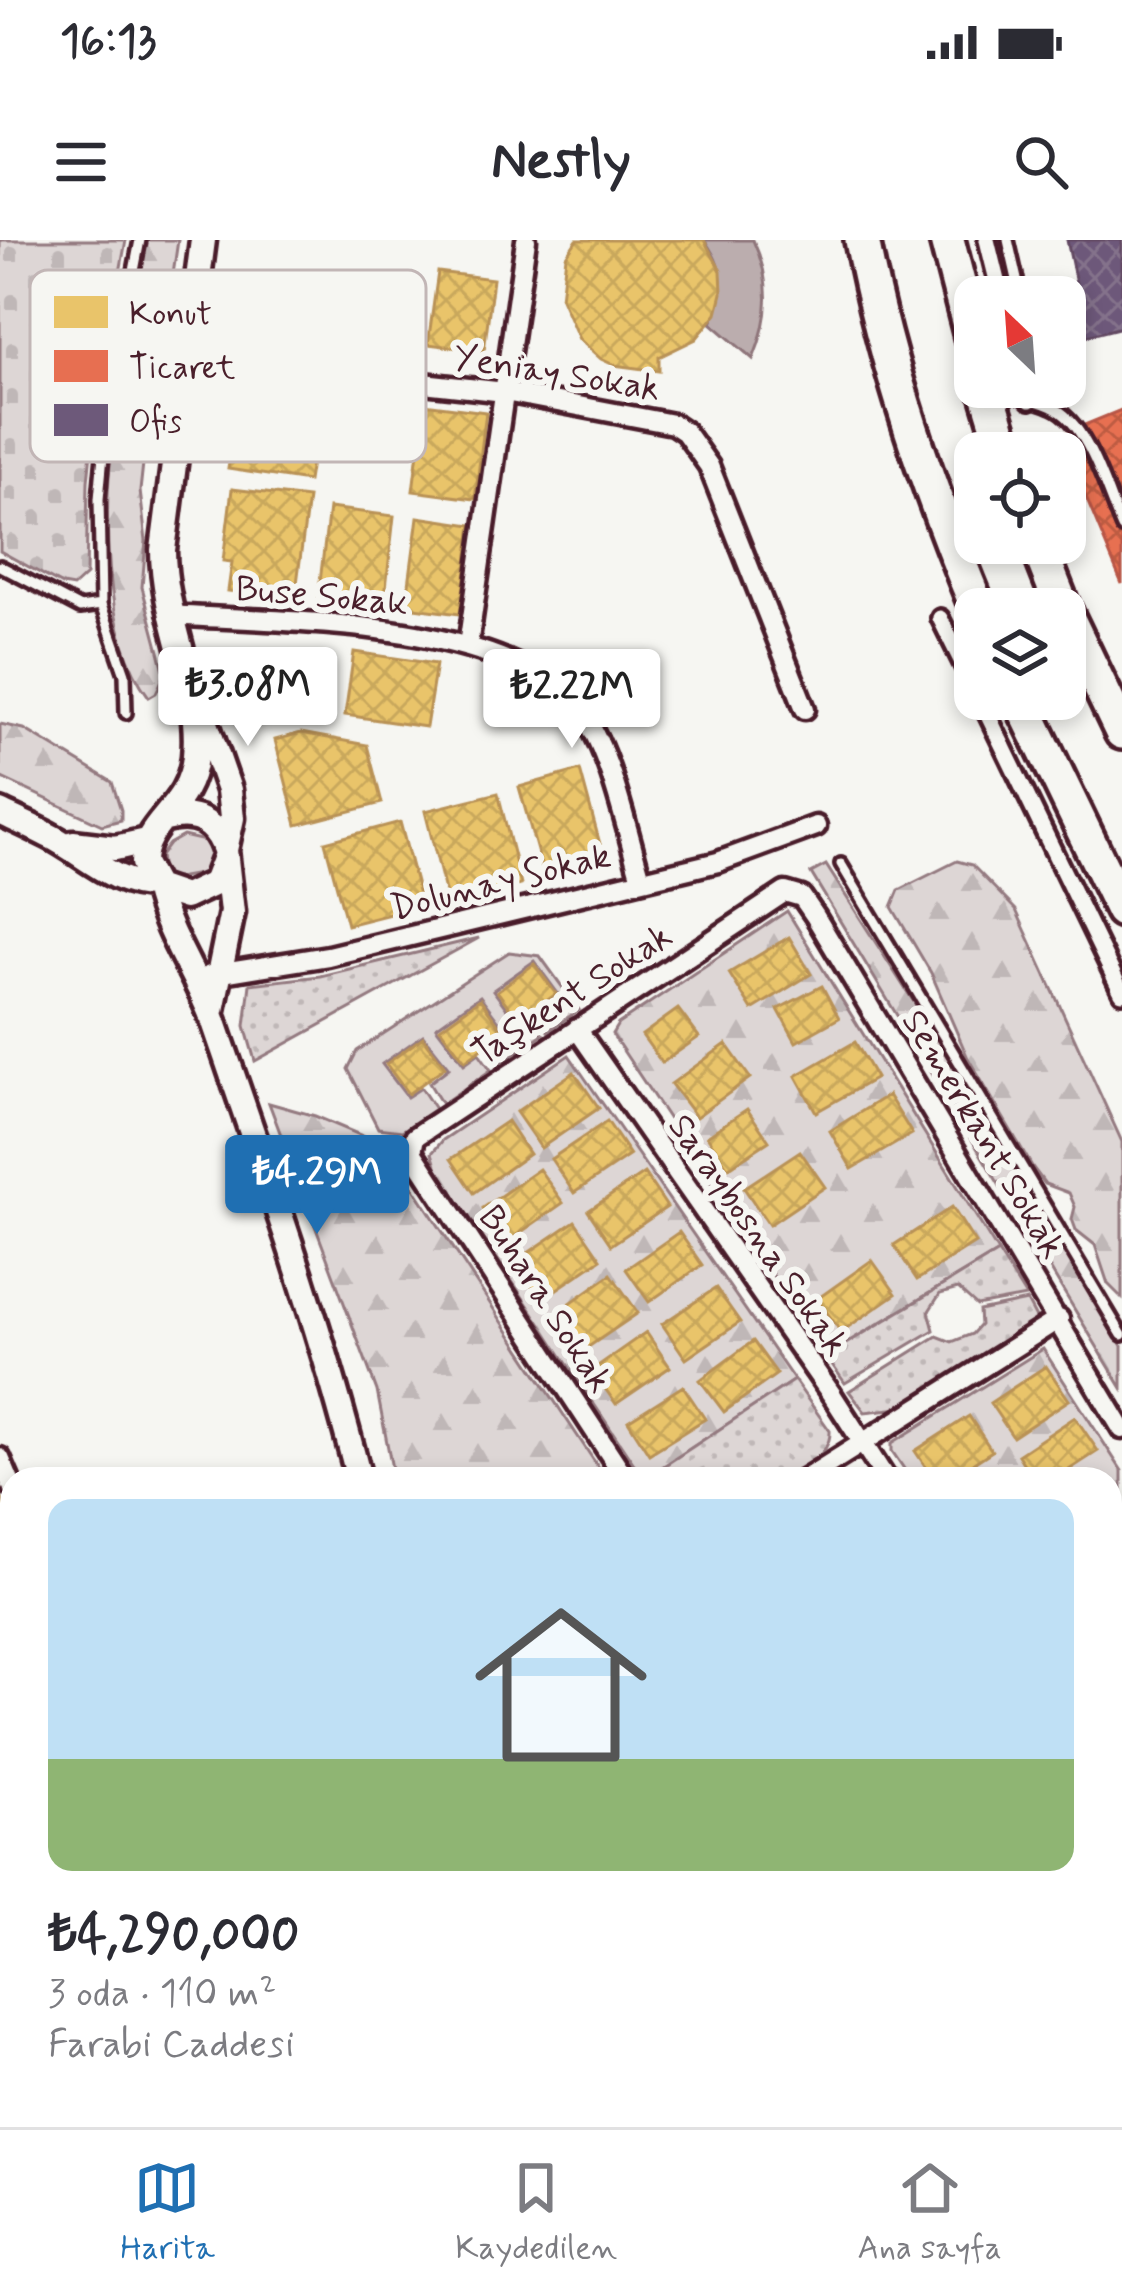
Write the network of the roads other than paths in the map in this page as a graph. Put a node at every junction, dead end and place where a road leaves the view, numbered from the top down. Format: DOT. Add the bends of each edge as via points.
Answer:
graph roads {
  1 [pos="140,240"];
  2 [pos="203,240"];
  3 [pos="526,240"];
  4 [pos="862,240"];
  5 [pos="947,240"];
  6 [pos="987,240"];
  7 [pos="1009,240"];
  8 [pos="134,270"];
  9 [pos="199,270"];
  10 [pos="956,276"];
  11 [pos="996,276"];
  12 [pos="1017,276"];
  13 [pos="426,383"];
  14 [pos="505,392"];
  15 [pos="1054,408"];
  16 [pos="100,462"];
  17 [pos="173,462"];
  18 [pos="1122,528"];
  19 [pos="0,566"];
  20 [pos="970,588"];
  21 [pos="101,605"];
  22 [pos="169,615"];
  23 [pos="940,618"];
  24 [pos="468,646"];
  25 [pos="954,646"];
  26 [pos="180,656"];
  27 [pos="1086,657"];
  28 [pos="805,709"];
  29 [pos="126,713"];
  30 [pos="990,720"];
  31 [pos="1030,720"];
  32 [pos="1122,732"];
  33 [pos="0,812"];
  34 [pos="166,819"];
  35 [pos="816,826"];
  36 [pos="53,837"];
  37 [pos="146,841"];
  38 [pos="225,854"];
  39 [pos="842,863"];
  40 [pos="641,879"];
  41 [pos="155,886"];
  42 [pos="777,897"];
  43 [pos="1122,910"];
  44 [pos="207,975"];
  45 [pos="1122,993"];
  46 [pos="577,1029"];
  47 [pos="412,1152"];
  48 [pos="1060,1319"];
  49 [pos="1122,1335"];
  50 [pos="1122,1429"];
  51 [pos="863,1442"];
  52 [pos="356,1467"];
  53 [pos="618,1467"];
  54 [pos="824,1467"];
  55 [pos="879,1467"];
  1 -- 8 [label="lane"];
  2 -- 9 [label="street"];
  3 -- 14 [label="street"];
  4 -- 20 [label="highway" via="890,361"];
  5 -- 10 [label="highway"];
  6 -- 11 [label="street"];
  7 -- 12 [label="lane"];
  13 -- 14 [label="street, Yeniay Sokak"];
  14 -- 24 [label="street"];
  14 -- 28 [label="street, Yeniay Sokak" via="658,418 685,432 709,466"];
  15 -- 18 [label="lane" via="1079,430"];
  16 -- 21 [label="lane"];
  17 -- 22 [label="street" via="164,528"];
  19 -- 21 [label="lane" via="80,608"];
  21 -- 29 [label="lane" via="125,674"];
  22 -- 24 [label="street, Buse Sokak" via="401,633"];
  22 -- 26 [label="street"];
  23 -- 25 [label="street"];
  24 -- 40 [label="street, Buse Sokak" via="539,677 586,718"];
  26 -- 34 [label="street" via="196,752"];
  26 -- 38 [label="street" via="229,790"];
  27 -- 32 [label="highway"];
  30 -- 45 [label="street"];
  31 -- 43 [label="highway"];
  33 -- 36 [label="street"];
  34 -- 37 [label="street"];
  34 -- 38 [label="street" via="203,820 220,835"];
  35 -- 40 [label="street, Dolunay Sokak" via="718,862"];
  36 -- 37 [label="street" via="103,848"];
  36 -- 41 [label="street" via="120,879"];
  37 -- 41 [label="street" via="143,863"];
  38 -- 41 [label="street" via="205,891 185,898"];
  38 -- 44 [label="street" via="232,912"];
  39 -- 49 [label="lane"];
  40 -- 44 [label="street, Dolunay Sokak" via="328,956"];
  41 -- 44 [label="street" via="163,917"];
  42 -- 46 [label="street, Taşkent Sokak"];
  42 -- 48 [label="street, Semerkant Sokak" via="802,897"];
  44 -- 52 [label="street" via="211,1015"];
  46 -- 47 [label="street, Taşkent Sokak" via="424,1130"];
  46 -- 51 [label="street, Saraybosna Sokak"];
  47 -- 53 [label="street, Buhara Sokak"];
  48 -- 50 [label="street, Semerkant Sokak"];
  48 -- 51 [label="street"];
  51 -- 54 [label="street"];
  51 -- 55 [label="street, Saraybosna Sokak"];
}
